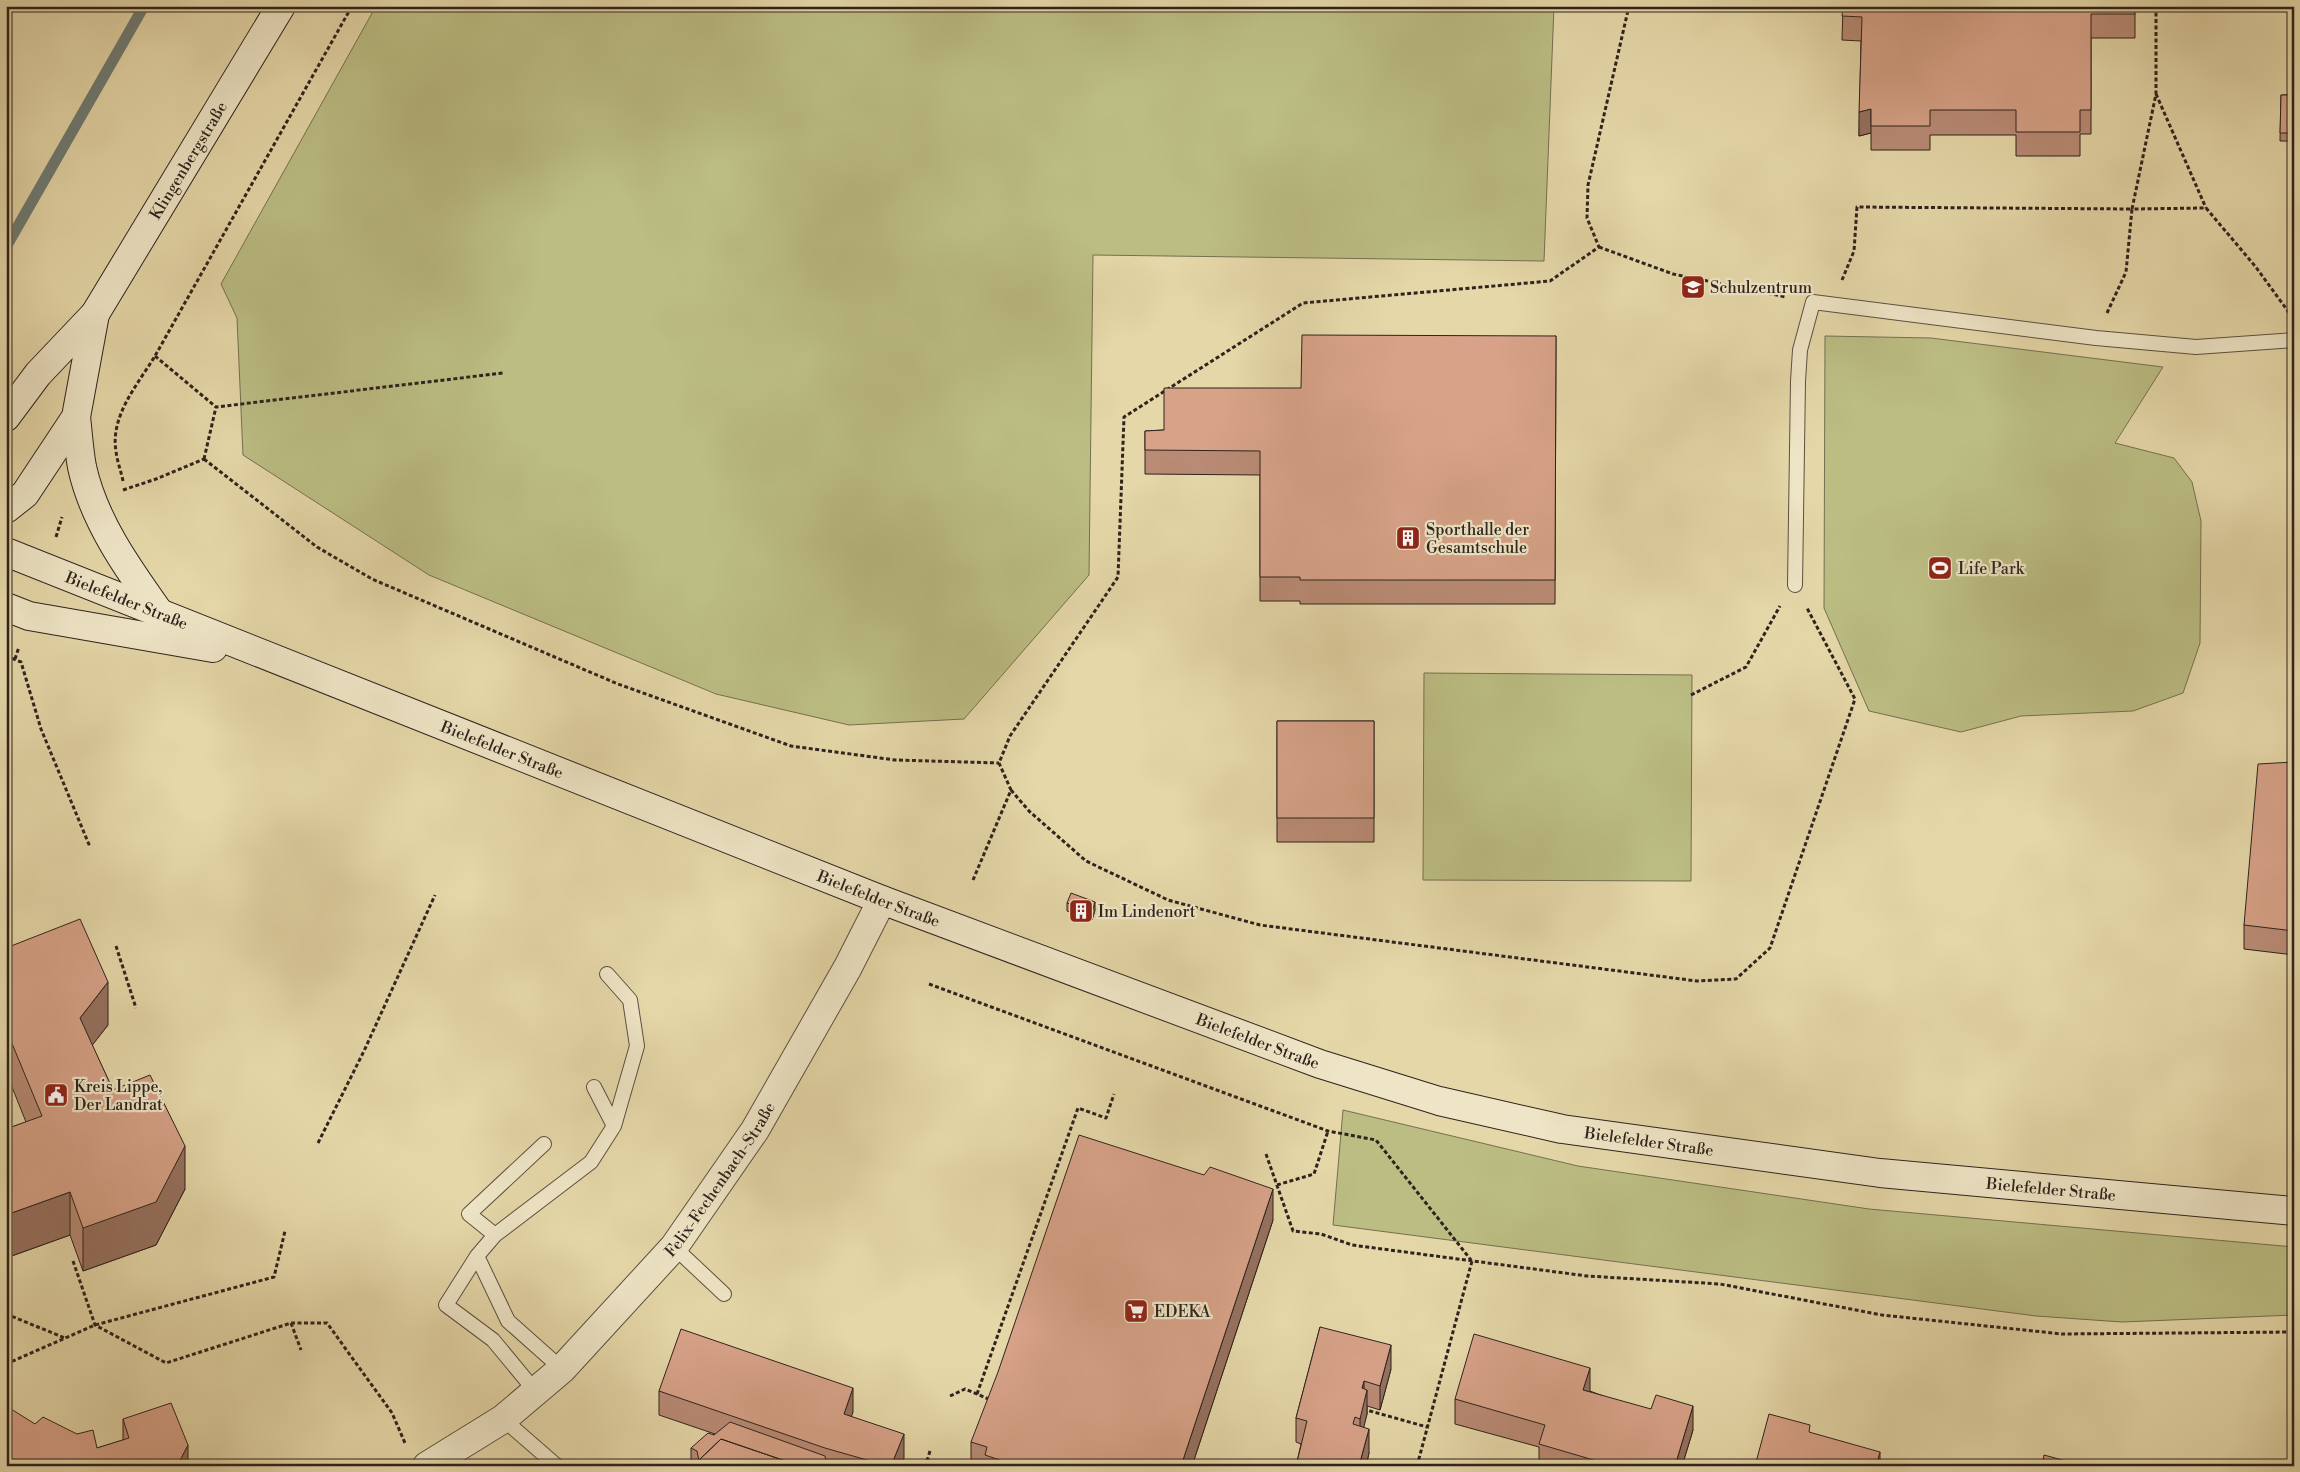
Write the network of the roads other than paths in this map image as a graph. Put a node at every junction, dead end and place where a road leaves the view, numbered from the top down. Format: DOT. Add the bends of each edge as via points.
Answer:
graph roads {
  1 [pos="281,6"];
  2 [pos="95,314"];
  3 [pos="2294,340"];
  4 [pos="6,417"];
  5 [pos="76,417"];
  6 [pos="6,509"];
  7 [pos="6,552"];
  8 [pos="1795,585"];
  9 [pos="6,607"];
  10 [pos="161,615"];
  11 [pos="275,658"];
  12 [pos="882,900"];
  13 [pos="607,974"];
  14 [pos="594,1087"];
  15 [pos="614,1126"];
  16 [pos="544,1144"];
  17 [pos="2294,1211"];
  18 [pos="495,1235"];
  19 [pos="674,1247"];
  20 [pos="477,1256"];
  21 [pos="724,1294"];
  22 [pos="562,1369"];
  23 [pos="536,1392"];
  24 [pos="503,1419"];
  25 [pos="418,1457"];
  26 [pos="557,1466"];
  1 -- 2 [label="main road, Klingenbergstraße"];
  2 -- 4 [label="main road, Klingenbergstraße" via="38,374"];
  2 -- 5 [label="main road, Klingenbergstraße"];
  3 -- 8 [label="lane" via="2196,347 2096,338 1813,302 1800,350 1798,381"];
  5 -- 6 [label="main road, Klingenbergstraße" via="25,494"];
  5 -- 10 [label="main road" via="82,468 94,501 121,560"];
  7 -- 10 [label="main road, Bielefelder Straße"];
  9 -- 11 [label="main road, Bielefelder Straße" via="29,616"];
  10 -- 11 [label="main road, Bielefelder Straße"];
  11 -- 12 [label="main road, Bielefelder Straße"];
  12 -- 17 [label="main road, Bielefelder Straße" via="1329,1067 1439,1101 1562,1129 1880,1173"];
  12 -- 19 [label="main road, Felix-Fechenbach-Straße" via="848,967 755,1130"];
  13 -- 15 [label="lane" via="630,1000 636,1046"];
  14 -- 15 [label="lane"];
  15 -- 18 [label="lane" via="591,1162"];
  16 -- 18 [label="lane" via="470,1214"];
  18 -- 20 [label="lane"];
  19 -- 21 [label="lane"];
  19 -- 22 [label="main road, Felix-Fechenbach-Straße"];
  20 -- 22 [label="lane" via="508,1321"];
  20 -- 23 [label="lane" via="446,1305 493,1340"];
  22 -- 23 [label="main road, Felix-Fechenbach-Straße"];
  23 -- 24 [label="main road, Felix-Fechenbach-Straße"];
  24 -- 25 [label="main road, Felix-Fechenbach-Straße"];
  24 -- 26 [label="lane"];
}
